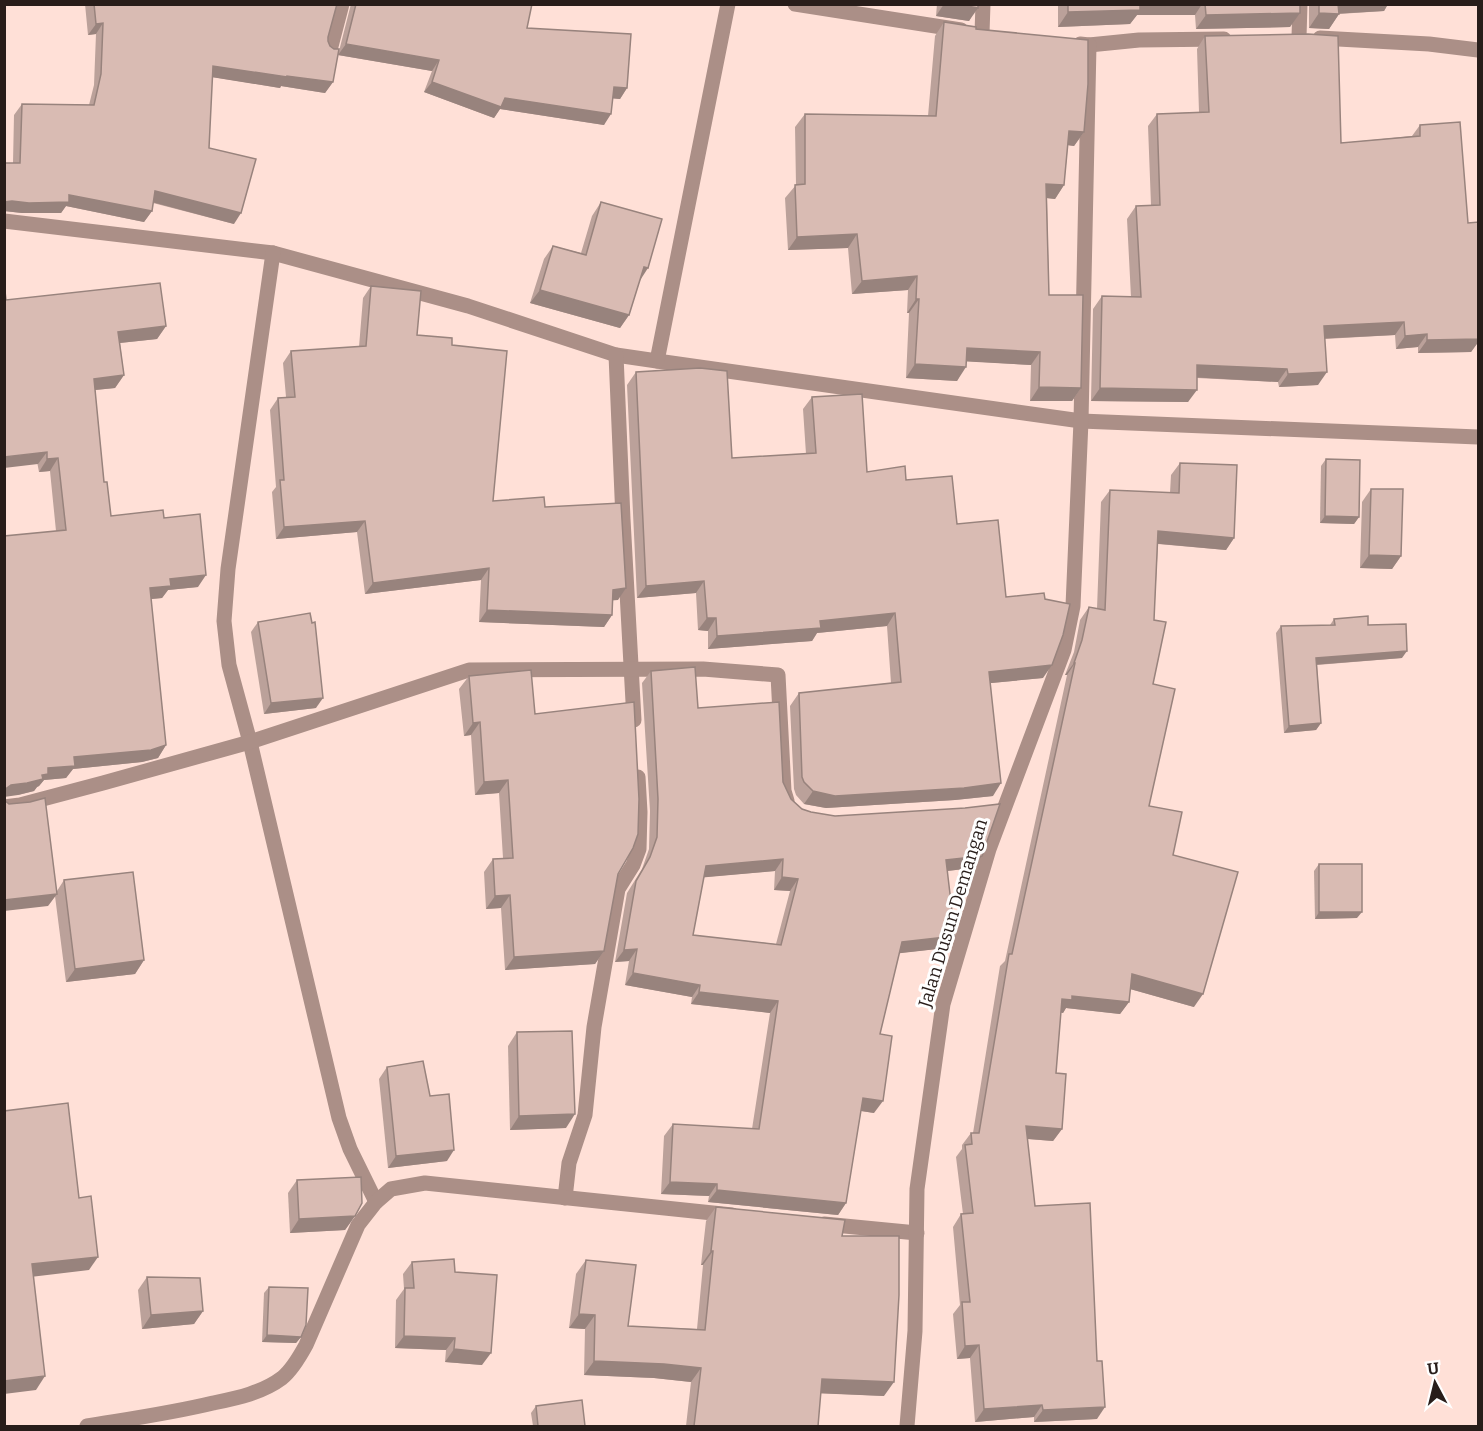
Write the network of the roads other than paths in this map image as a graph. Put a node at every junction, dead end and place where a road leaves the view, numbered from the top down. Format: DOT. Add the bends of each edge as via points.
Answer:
graph roads {
  1 [pos="342,4"];
  2 [pos="728,4"];
  3 [pos="795,4"];
  4 [pos="983,4"];
  5 [pos="1300,4"];
  6 [pos="1242,38"];
  7 [pos="1065,43"];
  8 [pos="1089,45"];
  9 [pos="330,50"];
  10 [pos="1479,50"];
  11 [pos="4,221"];
  12 [pos="273,253"];
  13 [pos="615,355"];
  14 [pos="657,361"];
  15 [pos="1081,421"];
  16 [pos="1479,437"];
  17 [pos="631,669"];
  18 [pos="635,729"];
  19 [pos="250,742"];
  20 [pos="637,765"];
  21 [pos="1006,804"];
  22 [pos="986,806"];
  23 [pos="4,807"];
  24 [pos="794,809"];
  25 [pos="565,1198"];
  26 [pos="376,1202"];
  27 [pos="750,1217"];
  28 [pos="810,1223"];
  29 [pos="917,1233"];
  30 [pos="116,1424"];
  31 [pos="87,1426"];
  32 [pos="907,1426"];
  1 -- 9 [label="street"];
  2 -- 14 [label="street"];
  3 -- 4 [label="street" via="988,34"];
  5 -- 10 [label="street" via="1294,38"];
  6 -- 8 [label="street"];
  7 -- 8 [label="street"];
  8 -- 15 [label="street, Jalan Dusun Demangan"];
  11 -- 12 [label="street"];
  12 -- 13 [label="street" via="468,306"];
  12 -- 19 [label="street" via="224,621 229,665"];
  13 -- 14 [label="street"];
  13 -- 17 [label="street"];
  14 -- 15 [label="street"];
  15 -- 16 [label="street"];
  15 -- 21 [label="street, Jalan Dusun Demangan" via="1073,606 1064,650"];
  17 -- 18 [label="street"];
  17 -- 19 [label="street" via="469,670"];
  17 -- 24 [label="street" via="778,675 784,790"];
  19 -- 23 [label="street"];
  19 -- 26 [label="street" via="339,1118"];
  20 -- 25 [label="street" via="639,849 618,889 594,1027 585,1115 569,1163"];
  21 -- 22 [label="street"];
  21 -- 29 [label="street, Jalan Dusun Demangan" via="943,1005 917,1189"];
  25 -- 26 [label="street" via="425,1183 391,1189"];
  25 -- 27 [label="street"];
  26 -- 30 [label="street" via="358,1225 306,1345 283,1377 243,1397"];
  28 -- 29 [label="street"];
  29 -- 32 [label="street, Jalan Dusun Demangan" via="915,1331"];
  30 -- 31 [label="street"];
}
